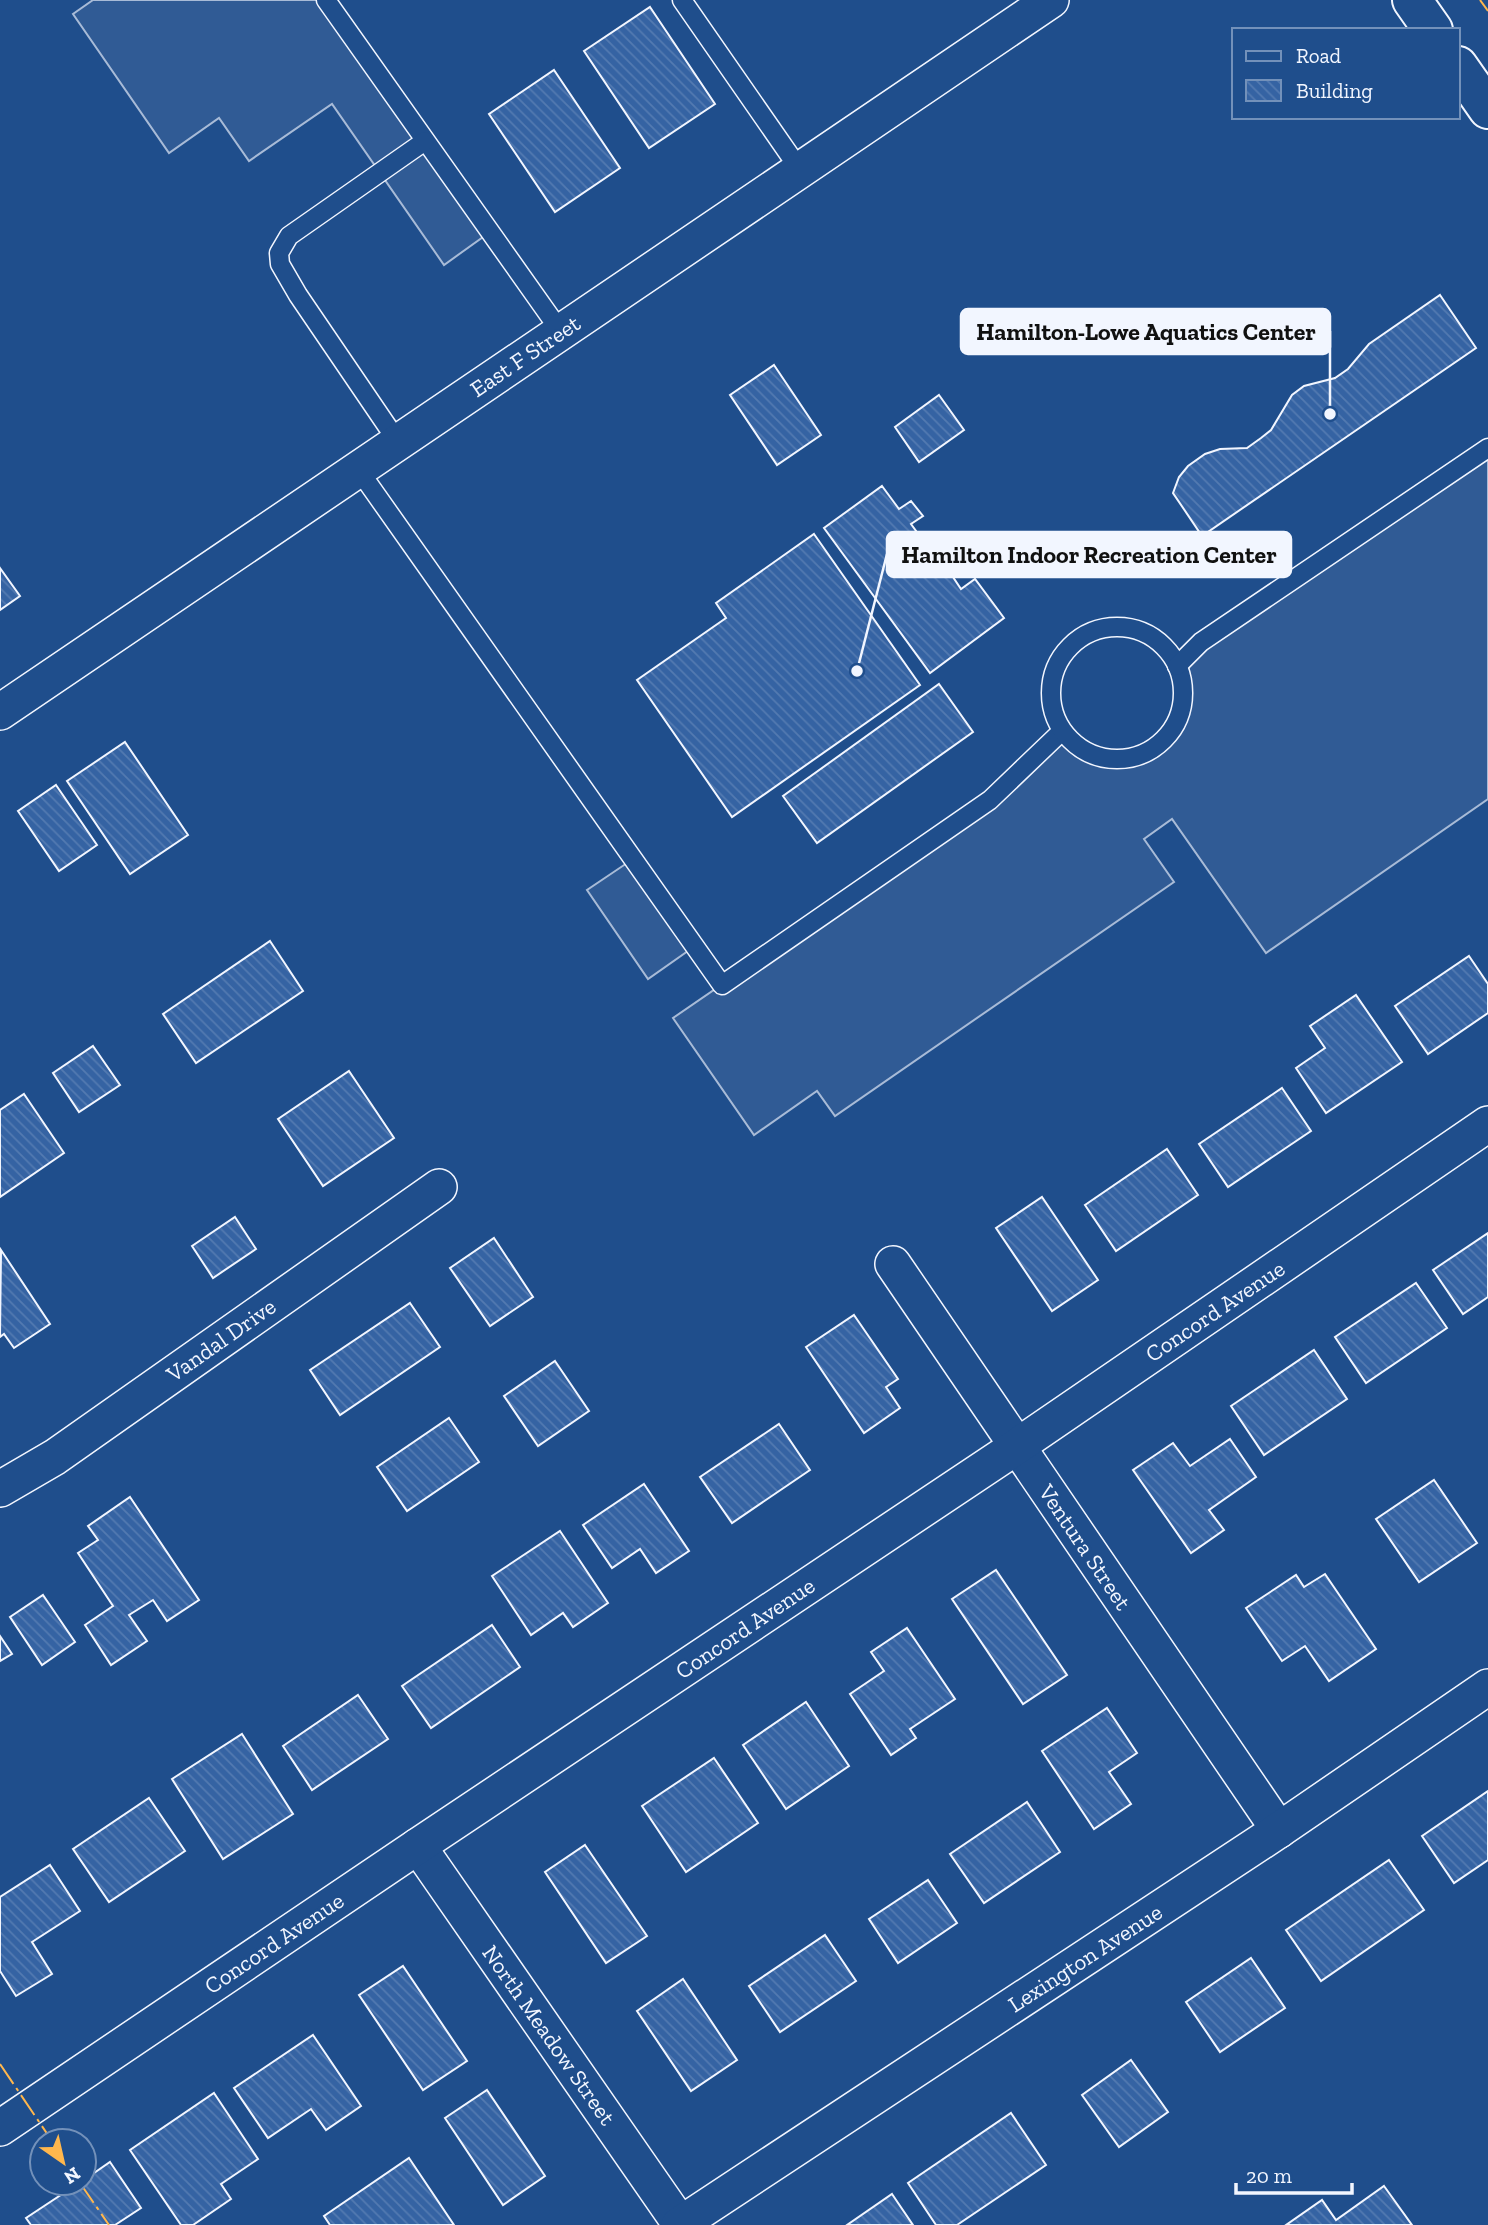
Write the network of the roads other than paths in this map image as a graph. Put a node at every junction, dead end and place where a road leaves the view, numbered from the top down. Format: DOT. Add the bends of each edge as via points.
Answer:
graph roads {
  1 [pos="326,0"];
  2 [pos="682,0"];
  3 [pos="1051,0"];
  4 [pos="1412,0"];
  5 [pos="1432,28"];
  6 [pos="1460,69"];
  7 [pos="1488,109"];
  8 [pos="425,141"];
  9 [pos="800,170"];
  10 [pos="561,332"];
  11 [pos="398,442"];
  12 [pos="1488,448"];
  13 [pos="358,469"];
  14 [pos="1177,666"];
  15 [pos="0,712"];
  16 [pos="1062,731"];
  17 [pos="1488,1124"];
  18 [pos="439,1187"];
  19 [pos="893,1264"];
  20 [pos="1016,1447"];
  21 [pos="0,1489"];
  22 [pos="1488,1687"];
  23 [pos="1279,1830"];
  24 [pos="418,1846"];
  25 [pos="0,2128"];
  26 [pos="680,2225"];
  1 -- 8 [label="lane"];
  2 -- 9 [label="lane"];
  3 -- 9 [label="street, East F Street"];
  4 -- 5 [label="street"];
  6 -- 7 [label="street"];
  8 -- 10 [label="lane"];
  8 -- 11 [label="lane" via="289,236 279,253 280,264 298,295"];
  9 -- 10 [label="street, East F Street"];
  10 -- 11 [label="street, East F Street"];
  11 -- 13 [label="street, East F Street"];
  12 -- 14 [label="lane" via="1201,642"];
  13 -- 15 [label="street, East F Street"];
  13 -- 16 [label="lane" via="722,985 990,800"];
  14 -- 16 [label="lane" via="1183,687 1181,709 1158,745 1118,760 1097,757"];
  14 -- 16 [label="lane" via="1165,648 1127,628 1105,628 1084,636 1056,668 1051,689 1053,711"];
  17 -- 20 [label="street, Concord Avenue"];
  18 -- 21 [label="street, Vandal Drive" via="55,1457"];
  19 -- 20 [label="street, Ventura Street"];
  20 -- 23 [label="street, Ventura Street"];
  20 -- 24 [label="street, Concord Avenue"];
  22 -- 23 [label="street, Lexington Avenue"];
  23 -- 26 [label="street, Lexington Avenue"];
  24 -- 25 [label="street, Concord Avenue"];
  24 -- 26 [label="street, North Meadow Street"];
}
